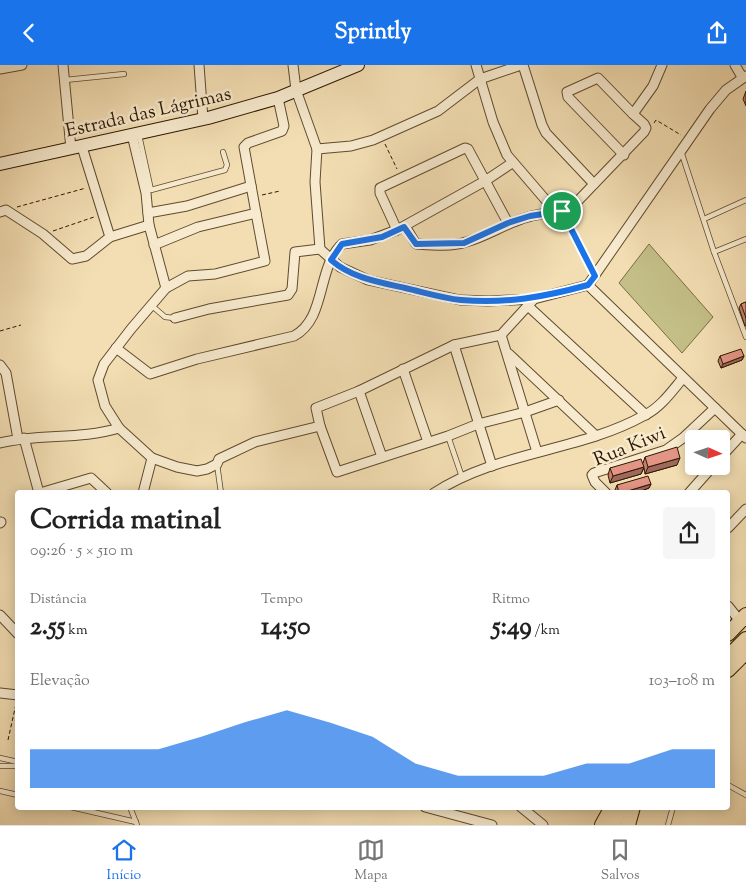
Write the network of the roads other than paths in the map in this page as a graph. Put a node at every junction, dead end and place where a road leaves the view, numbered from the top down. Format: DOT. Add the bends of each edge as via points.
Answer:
graph roads {
  1 [pos="22,65"];
  2 [pos="63,65"];
  3 [pos="199,65"];
  4 [pos="293,65"];
  5 [pos="358,65"];
  6 [pos="476,65"];
  7 [pos="522,65"];
  8 [pos="662,65"];
  9 [pos="735,65"];
  10 [pos="346,67"];
  11 [pos="0,69"];
  12 [pos="124,74"];
  13 [pos="744,76"];
  14 [pos="480,79"];
  15 [pos="65,80"];
  16 [pos="296,90"];
  17 [pos="278,98"];
  18 [pos="633,114"];
  19 [pos="203,119"];
  20 [pos="135,134"];
  21 [pos="77,148"];
  22 [pos="317,149"];
  23 [pos="680,150"];
  24 [pos="224,151"];
  25 [pos="624,155"];
  26 [pos="512,163"];
  27 [pos="0,164"];
  28 [pos="486,181"];
  29 [pos="594,184"];
  30 [pos="251,187"];
  31 [pos="746,200"];
  32 [pos="3,211"];
  33 [pos="559,211"];
  34 [pos="148,213"];
  35 [pos="256,213"];
  36 [pos="704,219"];
  37 [pos="508,223"];
  38 [pos="149,225"];
  39 [pos="401,228"];
  40 [pos="110,237"];
  41 [pos="746,239"];
  42 [pos="154,245"];
  43 [pos="320,249"];
  44 [pos="714,252"];
  45 [pos="331,260"];
  46 [pos="588,285"];
  47 [pos="166,288"];
  48 [pos="534,299"];
  49 [pos="151,305"];
  50 [pos="528,306"];
  51 [pos="175,317"];
  52 [pos="501,335"];
  53 [pos="746,337"];
  54 [pos="454,345"];
  55 [pos="116,348"];
  56 [pos="508,354"];
  57 [pos="0,365"];
  58 [pos="403,369"];
  59 [pos="3,373"];
  60 [pos="684,378"];
  61 [pos="359,391"];
  62 [pos="560,401"];
  63 [pos="715,408"];
  64 [pos="524,412"];
  65 [pos="646,415"];
  66 [pos="478,424"];
  67 [pos="320,426"];
  68 [pos="119,428"];
  69 [pos="448,436"];
  70 [pos="596,436"];
  71 [pos="744,436"];
  72 [pos="21,438"];
  73 [pos="428,442"];
  74 [pos="0,443"];
  75 [pos="730,449"];
  76 [pos="537,452"];
  77 [pos="382,457"];
  78 [pos="152,458"];
  79 [pos="218,462"];
  80 [pos="492,466"];
  81 [pos="705,475"];
  82 [pos="462,477"];
  83 [pos="67,489"];
  84 [pos="39,490"];
  85 [pos="104,490"];
  86 [pos="144,490"];
  87 [pos="221,490"];
  88 [pos="439,490"];
  89 [pos="603,490"];
  90 [pos="692,490"];
  91 [pos="746,509"];
  92 [pos="730,526"];
  93 [pos="730,608"];
  94 [pos="0,615"];
  95 [pos="744,622"];
  96 [pos="15,631"];
  97 [pos="730,632"];
  98 [pos="746,639"];
  99 [pos="746,652"];
  100 [pos="730,655"];
  101 [pos="730,668"];
  102 [pos="0,693"];
  103 [pos="15,700"];
  104 [pos="0,758"];
  105 [pos="15,763"];
  106 [pos="15,764"];
  107 [pos="0,766"];
  108 [pos="730,786"];
  109 [pos="0,791"];
  110 [pos="15,794"];
  111 [pos="746,795"];
  112 [pos="83,810"];
  113 [pos="131,810"];
  114 [pos="436,810"];
  115 [pos="525,810"];
  116 [pos="610,810"];
  117 [pos="618,810"];
  118 [pos="632,810"];
  119 [pos="672,810"];
  120 [pos="137,824"];
  121 [pos="492,825"];
  122 [pos="543,825"];
  123 [pos="602,825"];
  124 [pos="614,825"];
  125 [pos="628,825"];
  126 [pos="668,825"];
  1 -- 11 [label="street"];
  2 -- 15 [label="street"];
  3 -- 19 [label="street"];
  4 -- 16 [label="street"];
  5 -- 10 [label="main road, Estrada das Lágrimas"];
  6 -- 14 [label="street"];
  7 -- 14 [label="street"];
  7 -- 29 [label="street" via="546,133"];
  8 -- 18 [label="street" via="653,86"];
  9 -- 13 [label="street"];
  10 -- 16 [label="main road, Estrada das Lágrimas"];
  12 -- 15 [label="lane"];
  13 -- 23 [label="street" via="726,90"];
  14 -- 22 [label="street" via="438,111 381,136 351,147"];
  14 -- 26 [label="street" via="498,137"];
  15 -- 21 [label="street"];
  16 -- 17 [label="main road, Estrada das Lágrimas"];
  16 -- 22 [label="street"];
  17 -- 19 [label="main road, Estrada das Lágrimas"];
  17 -- 30 [label="street" via="284,126 282,131 244,147"];
  18 -- 25 [label="street" via="645,126 644,132"];
  18 -- 25 [label="street" via="598,78 567,93"];
  19 -- 20 [label="main road, Estrada das Lágrimas"];
  20 -- 21 [label="main road, Estrada das Lágrimas"];
  20 -- 24 [label="lane" via="151,190 226,170"];
  20 -- 34 [label="street"];
  21 -- 27 [label="main road, Estrada das Lágrimas"];
  21 -- 40 [label="street" via="94,186"];
  22 -- 43 [label="street" via="315,182"];
  23 -- 36 [label="lane"];
  23 -- 46 [label="street"];
  25 -- 29 [label="street"];
  26 -- 28 [label="street"];
  26 -- 33 [label="street"];
  28 -- 37 [label="street"];
  28 -- 39 [label="street"];
  28 -- 39 [label="street" via="466,148 379,189"];
  29 -- 33 [label="street" via="573,206"];
  30 -- 34 [label="street" via="187,206"];
  30 -- 35 [label="street"];
  31 -- 36 [label="lane"];
  32 -- 40 [label="street" via="43,234 72,259 86,256"];
  33 -- 37 [label="street"];
  34 -- 38 [label="street"];
  35 -- 42 [label="street" via="198,227"];
  35 -- 47 [label="street" via="265,261 215,274 188,276"];
  36 -- 44 [label="lane"];
  37 -- 39 [label="street" via="459,243 416,244"];
  38 -- 40 [label="street"];
  38 -- 42 [label="street"];
  39 -- 45 [label="street" via="370,240 342,244"];
  41 -- 44 [label="lane"];
  42 -- 47 [label="street"];
  43 -- 45 [label="street"];
  43 -- 51 [label="street" via="294,252 292,289 288,295"];
  44 -- 53 [label="lane"];
  45 -- 48 [label="street" via="368,280 443,297 488,301"];
  45 -- 55 [label="street" via="309,323 294,336 197,359 153,374 147,373"];
  46 -- 48 [label="street"];
  46 -- 60 [label="lane"];
  47 -- 49 [label="street"];
  48 -- 50 [label="street"];
  49 -- 51 [label="lane" via="165,317"];
  49 -- 55 [label="street"];
  50 -- 52 [label="street"];
  50 -- 65 [label="street"];
  52 -- 54 [label="street"];
  52 -- 56 [label="street"];
  54 -- 58 [label="street"];
  54 -- 66 [label="street"];
  55 -- 68 [label="street" via="104,364 98,380 105,406"];
  56 -- 62 [label="street"];
  56 -- 64 [label="street"];
  57 -- 59 [label="street"];
  58 -- 61 [label="street"];
  58 -- 73 [label="street"];
  59 -- 72 [label="street"];
  60 -- 63 [label="street"];
  60 -- 65 [label="street"];
  61 -- 67 [label="street" via="316,408"];
  61 -- 77 [label="street"];
  62 -- 64 [label="street"];
  62 -- 70 [label="street"];
  63 -- 71 [label="street"];
  63 -- 89 [label="street, Rua Kiwi" via="683,439 666,450 594,473 593,480"];
  64 -- 66 [label="street"];
  64 -- 76 [label="street"];
  65 -- 70 [label="lane"];
  66 -- 69 [label="street"];
  66 -- 80 [label="street"];
  67 -- 77 [label="street" via="337,472"];
  67 -- 79 [label="street" via="255,442"];
  68 -- 72 [label="street" via="91,435"];
  68 -- 78 [label="street"];
  69 -- 73 [label="street"];
  69 -- 82 [label="lane"];
  70 -- 76 [label="street"];
  71 -- 75 [label="street"];
  72 -- 74 [label="street"];
  72 -- 84 [label="street"];
  73 -- 77 [label="street"];
  76 -- 80 [label="street"];
  78 -- 79 [label="street" via="197,471"];
  78 -- 86 [label="street"];
  79 -- 87 [label="lane"];
  80 -- 82 [label="street"];
  81 -- 90 [label="street"];
  82 -- 88 [label="street"];
  83 -- 85 [label="street" via="91,478"];
  91 -- 92 [label="street"];
  93 -- 95 [label="street"];
  94 -- 96 [label="street"];
  95 -- 97 [label="main road"];
  98 -- 100 [label="main road"];
  99 -- 101 [label="main road"];
  102 -- 103 [label="street"];
  104 -- 105 [label="lane"];
  106 -- 107 [label="lane"];
  108 -- 111 [label="lane"];
  109 -- 110 [label="lane"];
  112 -- 120 [label="lane"];
  113 -- 120 [label="lane"];
  114 -- 121 [label="street"];
  115 -- 122 [label="street"];
  116 -- 123 [label="main road"];
  117 -- 124 [label="main road"];
  118 -- 125 [label="main road"];
  119 -- 126 [label="lane"];
}
